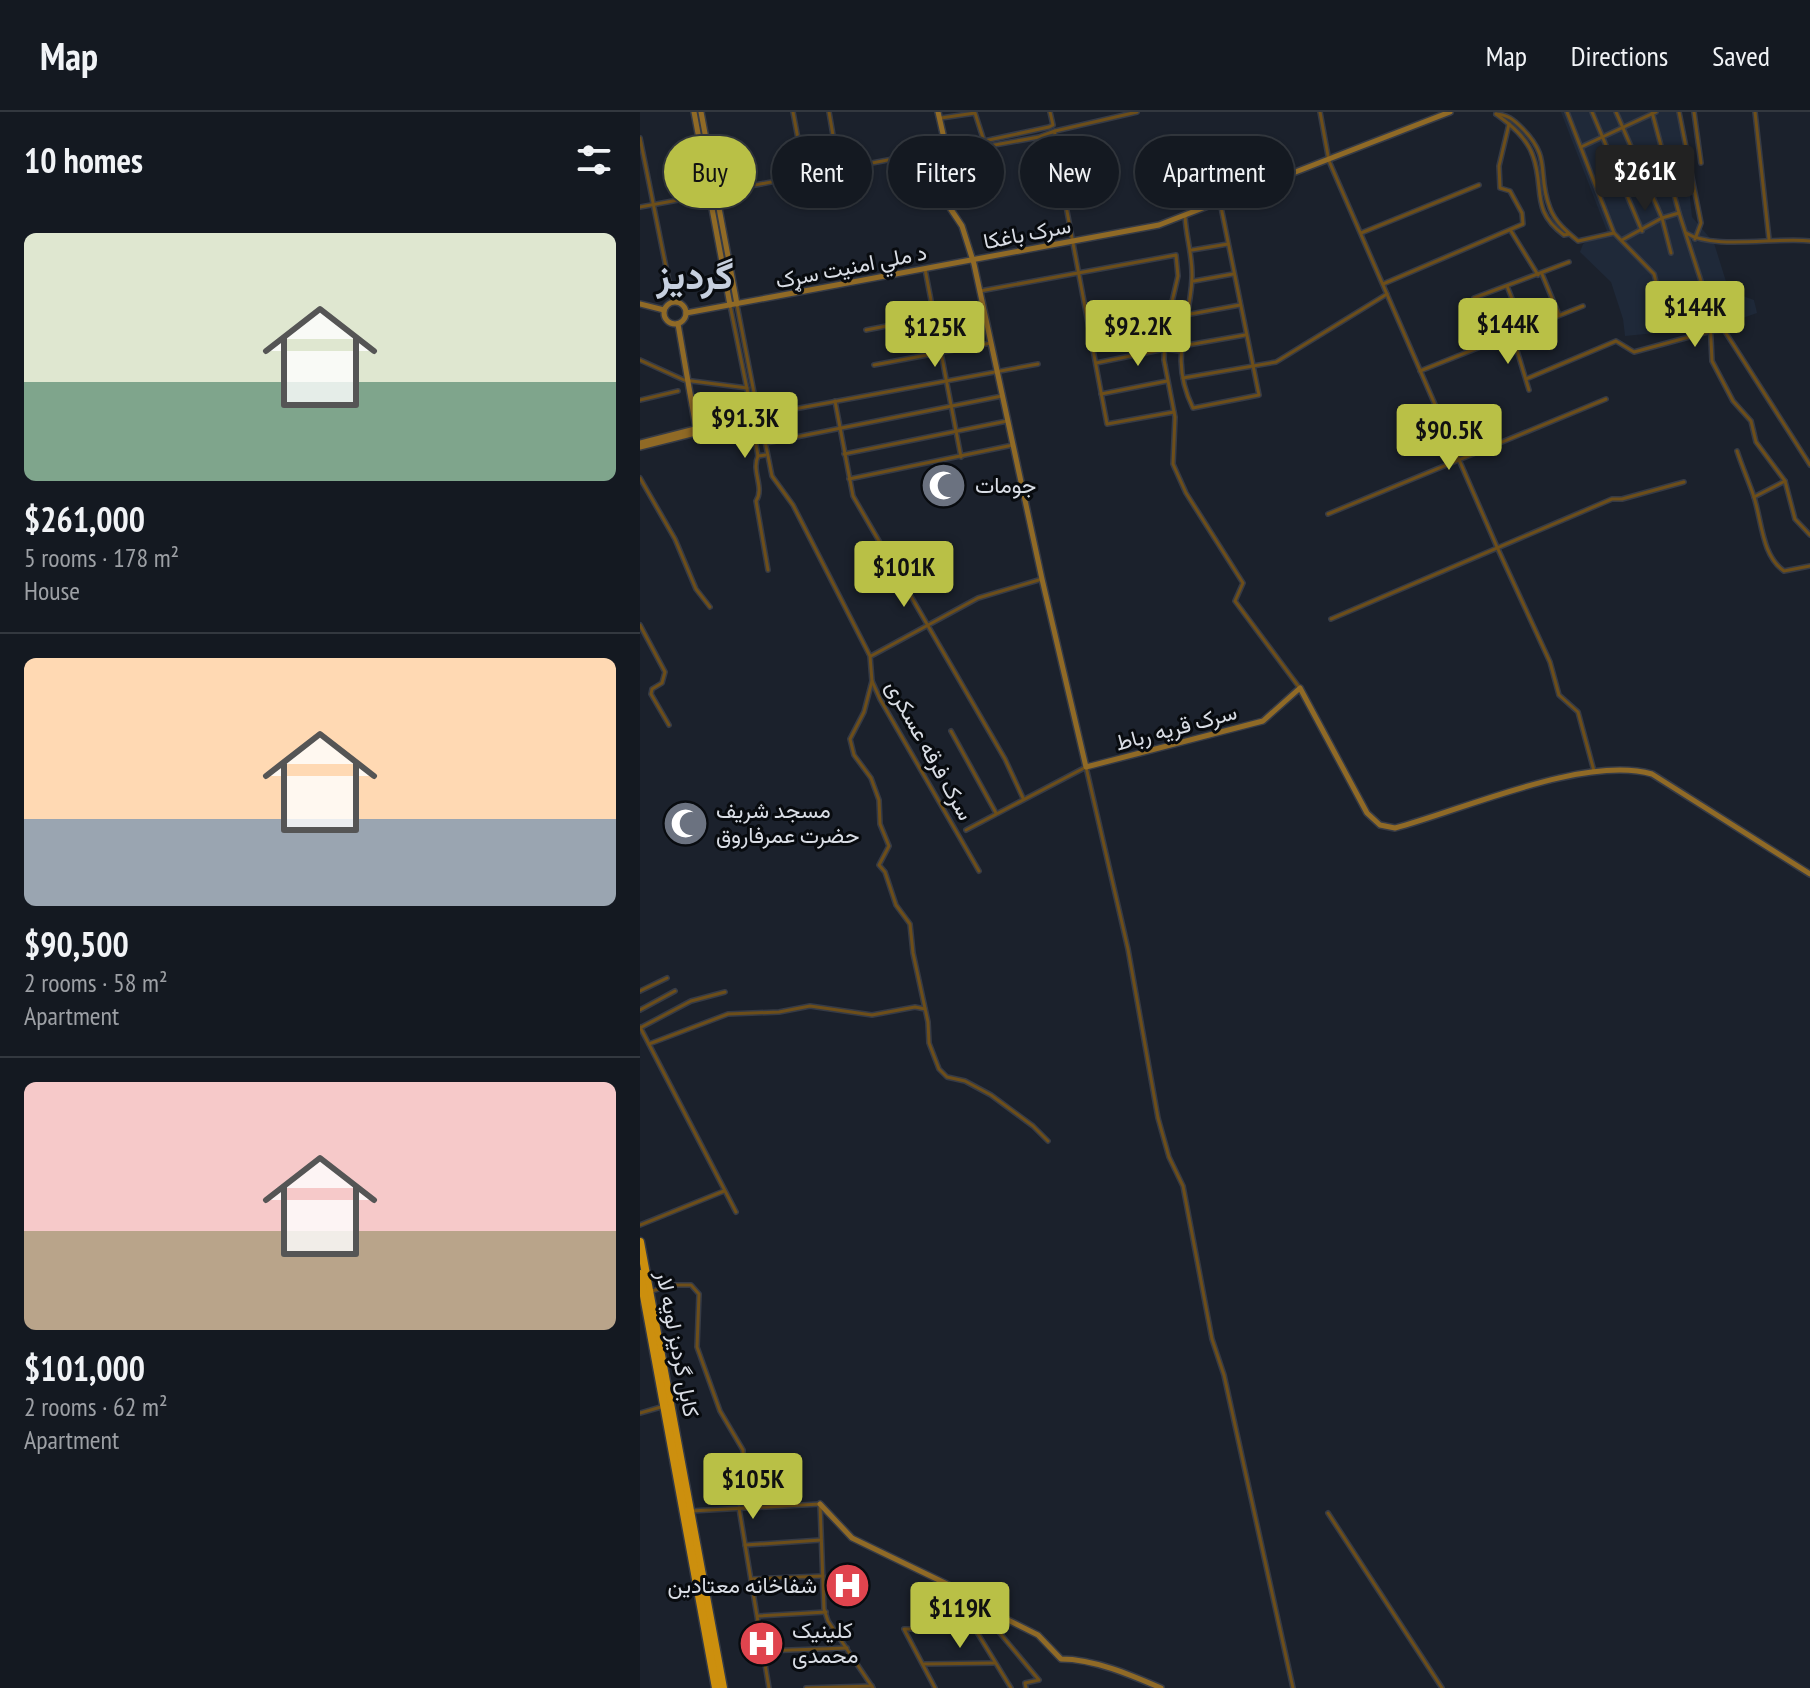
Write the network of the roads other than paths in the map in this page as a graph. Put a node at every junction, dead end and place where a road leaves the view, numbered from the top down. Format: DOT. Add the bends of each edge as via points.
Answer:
graph roads {
  1 [pos="694,112"];
  2 [pos="701,112"];
  3 [pos="793,112"];
  4 [pos="829,112"];
  5 [pos="1050,112"];
  6 [pos="1137,112"];
  7 [pos="1320,112"];
  8 [pos="1450,112"];
  9 [pos="1567,112"];
  10 [pos="1592,112"];
  11 [pos="1616,112"];
  12 [pos="1679,112"];
  13 [pos="1694,112"];
  14 [pos="1755,112"];
  15 [pos="1495,113"];
  16 [pos="1654,113"];
  17 [pos="939,115"];
  18 [pos="1509,124"];
  19 [pos="1623,127"];
  20 [pos="1055,131"];
  21 [pos="1602,135"];
  22 [pos="700,136"];
  23 [pos="705,136"];
  24 [pos="798,136"];
  25 [pos="833,136"];
  26 [pos="944,136"];
  27 [pos="640,138"];
  28 [pos="1004,142"];
  29 [pos="1581,147"];
  30 [pos="1329,161"];
  31 [pos="1701,163"];
  32 [pos="1294,174"];
  33 [pos="1479,185"];
  34 [pos="664,202"];
  35 [pos="652,204"];
  36 [pos="640,207"];
  37 [pos="716,208"];
  38 [pos="950,208"];
  39 [pos="1204,208"];
  40 [pos="1221,208"];
  41 [pos="1679,213"];
  42 [pos="1185,215"];
  43 [pos="1662,218"];
  44 [pos="1511,231"];
  45 [pos="1642,231"];
  46 [pos="1361,233"];
  47 [pos="1614,233"];
  48 [pos="1686,233"];
  49 [pos="1569,234"];
  50 [pos="1695,239"];
  51 [pos="1769,239"];
  52 [pos="1622,240"];
  53 [pos="1810,241"];
  54 [pos="1072,242"];
  55 [pos="1228,244"];
  56 [pos="1191,250"];
  57 [pos="1671,253"];
  58 [pos="971,260"];
  59 [pos="1569,262"];
  60 [pos="925,269"];
  61 [pos="1079,272"];
  62 [pos="1233,274"];
  63 [pos="1540,275"];
  64 [pos="1192,281"];
  65 [pos="1383,284"];
  66 [pos="1507,286"];
  67 [pos="980,291"];
  68 [pos="1387,294"];
  69 [pos="673,302"];
  70 [pos="640,304"];
  71 [pos="734,304"];
  72 [pos="1240,305"];
  73 [pos="1662,305"];
  74 [pos="1583,306"];
  75 [pos="984,307"];
  76 [pos="664,310"];
  77 [pos="686,313"];
  78 [pos="1559,315"];
  79 [pos="933,317"];
  80 [pos="1185,317"];
  81 [pos="1168,318"];
  82 [pos="678,324"];
  83 [pos="1524,329"];
  84 [pos="866,330"];
  85 [pos="1711,331"];
  86 [pos="1090,333"];
  87 [pos="1512,334"];
  88 [pos="1245,335"];
  89 [pos="991,343"];
  90 [pos="1491,343"];
  91 [pos="1165,349"];
  92 [pos="1181,349"];
  93 [pos="939,354"];
  94 [pos="640,360"];
  95 [pos="1096,363"];
  96 [pos="1038,364"];
  97 [pos="874,365"];
  98 [pos="1252,365"];
  99 [pos="995,371"];
  100 [pos="1420,371"];
  101 [pos="1183,378"];
  102 [pos="1526,379"];
  103 [pos="688,381"];
  104 [pos="944,381"];
  105 [pos="1167,381"];
  106 [pos="747,388"];
  107 [pos="1529,390"];
  108 [pos="678,391"];
  109 [pos="1101,394"];
  110 [pos="1002,396"];
  111 [pos="1606,399"];
  112 [pos="640,400"];
  113 [pos="835,401"];
  114 [pos="756,403"];
  115 [pos="750,404"];
  116 [pos="950,408"];
  117 [pos="1174,412"];
  118 [pos="767,414"];
  119 [pos="743,419"];
  120 [pos="1007,421"];
  121 [pos="762,426"];
  122 [pos="696,428"];
  123 [pos="753,428"];
  124 [pos="840,428"];
  125 [pos="954,432"];
  126 [pos="765,443"];
  127 [pos="640,445"];
  128 [pos="1013,445"];
  129 [pos="1737,451"];
  130 [pos="844,454"];
  131 [pos="766,455"];
  132 [pos="758,456"];
  133 [pos="961,457"];
  134 [pos="1458,460"];
  135 [pos="1810,465"];
  136 [pos="640,478"];
  137 [pos="849,479"];
  138 [pos="1785,481"];
  139 [pos="1684,482"];
  140 [pos="1754,497"];
  141 [pos="1328,514"];
  142 [pos="1810,535"];
  143 [pos="1497,547"];
  144 [pos="1810,566"];
  145 [pos="768,570"];
  146 [pos="1042,579"];
  147 [pos="710,607"];
  148 [pos="1331,619"];
  149 [pos="640,625"];
  150 [pos="928,625"];
  151 [pos="870,656"];
  152 [pos="872,681"];
  153 [pos="1300,688"];
  154 [pos="669,725"];
  155 [pos="951,731"];
  156 [pos="1086,767"];
  157 [pos="1594,771"];
  158 [pos="1023,798"];
  159 [pos="996,813"];
  160 [pos="966,830"];
  161 [pos="979,871"];
  162 [pos="1810,874"];
  163 [pos="667,978"];
  164 [pos="640,991"];
  165 [pos="675,991"];
  166 [pos="725,992"];
  167 [pos="925,1009"];
  168 [pos="640,1010"];
  169 [pos="640,1027"];
  170 [pos="649,1044"];
  171 [pos="1048,1141"];
  172 [pos="724,1191"];
  173 [pos="736,1212"];
  174 [pos="640,1225"];
  175 [pos="640,1242"];
  176 [pos="640,1274"];
  177 [pos="650,1292"];
  178 [pos="665,1406"];
  179 [pos="640,1413"];
  180 [pos="820,1504"];
  181 [pos="739,1508"];
  182 [pos="745,1508"];
  183 [pos="687,1511"];
  184 [pos="1328,1513"];
  185 [pos="821,1540"];
  186 [pos="744,1545"];
  187 [pos="823,1576"];
  188 [pos="750,1580"];
  189 [pos="976,1604"];
  190 [pos="826,1612"];
  191 [pos="757,1616"];
  192 [pos="847,1648"];
  193 [pos="763,1651"];
  194 [pos="995,1663"];
  195 [pos="924,1664"];
  196 [pos="872,1687"];
  197 [pos="716,1688"];
  198 [pos="723,1688"];
  199 [pos="769,1688"];
  200 [pos="806,1688"];
  201 [pos="935,1688"];
  202 [pos="1011,1688"];
  203 [pos="1026,1688"];
  204 [pos="1161,1688"];
  205 [pos="1293,1688"];
  206 [pos="1442,1688"];
  1 -- 22 [label="street"];
  2 -- 23 [label="street"];
  3 -- 24 [label="street"];
  4 -- 25 [label="street"];
  5 -- 17 [label="street" via="1049,127 984,141 975,113"];
  6 -- 20 [label="street"];
  7 -- 30 [label="street"];
  8 -- 30 [label="street, سرک باغکا"];
  9 -- 29 [label="street"];
  10 -- 21 [label="street"];
  11 -- 19 [label="street"];
  12 -- 50 [label="street" via="1701,223"];
  13 -- 31 [label="street"];
  14 -- 51 [label="street"];
  15 -- 18 [label="street"];
  15 -- 49 [label="street" via="1513,119 1538,145 1551,212"];
  16 -- 19 [label="street"];
  16 -- 41 [label="street"];
  17 -- 26 [label="street"];
  18 -- 44 [label="street" via="1499,166 1500,188 1510,191 1523,224"];
  18 -- 49 [label="street" via="1535,159 1543,214 1550,225"];
  19 -- 21 [label="street"];
  19 -- 43 [label="street"];
  20 -- 28 [label="street"];
  20 -- 54 [label="street"];
  21 -- 29 [label="street"];
  21 -- 45 [label="street"];
  27 -- 35 [label="street"];
  29 -- 47 [label="street"];
  30 -- 32 [label="street, سرک باغکا"];
  30 -- 46 [label="street"];
  33 -- 46 [label="street"];
  34 -- 35 [label="street"];
  35 -- 36 [label="street"];
  35 -- 69 [label="street"];
  37 -- 71 [label="street"];
  38 -- 58 [label="street" via="962,226"];
  39 -- 42 [label="street, سرک باغکا"];
  40 -- 55 [label="street"];
  41 -- 43 [label="street"];
  41 -- 48 [label="street"];
  42 -- 54 [label="street, سرک باغکا"];
  42 -- 56 [label="street"];
  43 -- 45 [label="street"];
  43 -- 57 [label="street"];
  44 -- 63 [label="street"];
  44 -- 65 [label="street"];
  45 -- 52 [label="street"];
  46 -- 65 [label="street"];
  47 -- 49 [label="street" via="1578,241"];
  47 -- 52 [label="street"];
  48 -- 50 [label="street"];
  48 -- 85 [label="street"];
  50 -- 51 [label="street"];
  51 -- 53 [label="street"];
  52 -- 73 [label="street" via="1654,274"];
  54 -- 58 [label="street, سرک باغکا"];
  54 -- 61 [label="street"];
  55 -- 56 [label="street"];
  55 -- 62 [label="street"];
  56 -- 64 [label="street"];
  58 -- 60 [label="street, د ملي امنیت سړک"];
  58 -- 67 [label="street"];
  59 -- 63 [label="street"];
  60 -- 71 [label="street, د ملي امنیت سړک"];
  60 -- 79 [label="street"];
  61 -- 67 [label="street"];
  61 -- 81 [label="street" via="1176,255 1178,276"];
  61 -- 86 [label="street"];
  62 -- 64 [label="street"];
  62 -- 72 [label="street"];
  63 -- 66 [label="street"];
  63 -- 78 [label="street"];
  64 -- 80 [label="street"];
  65 -- 68 [label="street"];
  66 -- 83 [label="street"];
  66 -- 90 [label="street" via="1473,300"];
  67 -- 75 [label="street"];
  68 -- 98 [label="street" via="1276,362"];
  68 -- 100 [label="street"];
  69 -- 76 [label="street"];
  69 -- 77 [label="street"];
  70 -- 76 [label="street"];
  71 -- 77 [label="street, د ملي امنیت سړک"];
  71 -- 106 [label="street"];
  71 -- 114 [label="street"];
  72 -- 80 [label="street"];
  72 -- 88 [label="street"];
  74 -- 78 [label="street"];
  75 -- 79 [label="street"];
  75 -- 89 [label="street"];
  76 -- 82 [label="street" via="667,321"];
  77 -- 82 [label="street"];
  78 -- 83 [label="street"];
  79 -- 84 [label="street"];
  79 -- 93 [label="street"];
  80 -- 81 [label="street"];
  80 -- 92 [label="street"];
  81 -- 86 [label="street"];
  81 -- 91 [label="street"];
  82 -- 103 [label="street"];
  83 -- 87 [label="street"];
  85 -- 102 [label="street" via="1634,352 1616,341"];
  85 -- 135 [label="street" via="1724,330"];
  85 -- 138 [label="street" via="1712,361 1733,401 1751,421 1756,442"];
  86 -- 95 [label="street"];
  87 -- 90 [label="street"];
  87 -- 102 [label="street"];
  88 -- 92 [label="street"];
  88 -- 98 [label="street"];
  89 -- 93 [label="street"];
  89 -- 99 [label="street"];
  90 -- 100 [label="street"];
  91 -- 92 [label="street"];
  91 -- 95 [label="street"];
  91 -- 105 [label="street"];
  92 -- 101 [label="street"];
  93 -- 97 [label="street"];
  93 -- 104 [label="street"];
  94 -- 103 [label="street"];
  95 -- 109 [label="street"];
  96 -- 99 [label="street"];
  98 -- 101 [label="street"];
  98 -- 101 [label="street" via="1259,395 1193,408"];
  99 -- 104 [label="street"];
  99 -- 110 [label="street"];
  100 -- 134 [label="street"];
  102 -- 107 [label="street"];
  103 -- 106 [label="street"];
  103 -- 122 [label="street"];
  104 -- 113 [label="street"];
  104 -- 116 [label="street"];
  105 -- 109 [label="street"];
  105 -- 117 [label="street"];
  106 -- 115 [label="street"];
  108 -- 112 [label="street"];
  109 -- 117 [label="street" via="1107,424"];
  110 -- 116 [label="street"];
  110 -- 120 [label="street"];
  111 -- 134 [label="street"];
  113 -- 118 [label="street"];
  113 -- 124 [label="street"];
  114 -- 115 [label="street"];
  114 -- 118 [label="street"];
  115 -- 119 [label="street"];
  116 -- 124 [label="street"];
  116 -- 125 [label="street"];
  117 -- 153 [label="street" via="1173,464 1243,583 1235,601"];
  118 -- 121 [label="street"];
  119 -- 122 [label="street"];
  119 -- 123 [label="street"];
  119 -- 127 [label="street"];
  120 -- 125 [label="street"];
  120 -- 128 [label="street"];
  121 -- 123 [label="street"];
  121 -- 126 [label="street, سرک فرقه عسکری"];
  122 -- 127 [label="street"];
  123 -- 132 [label="street"];
  124 -- 126 [label="street"];
  124 -- 130 [label="street"];
  125 -- 130 [label="street"];
  125 -- 133 [label="street"];
  126 -- 131 [label="street, سرک فرقه عسکری"];
  128 -- 133 [label="street"];
  128 -- 146 [label="street"];
  129 -- 140 [label="street"];
  130 -- 137 [label="street"];
  131 -- 132 [label="street"];
  131 -- 151 [label="street, سرک فرقه عسکری" via="772,476 793,505"];
  132 -- 145 [label="street" via="756,501"];
  133 -- 137 [label="street"];
  134 -- 141 [label="street"];
  134 -- 143 [label="street"];
  136 -- 147 [label="street"];
  137 -- 150 [label="street" via="853,496"];
  138 -- 140 [label="street"];
  138 -- 142 [label="street" via="1795,519"];
  139 -- 143 [label="street" via="1612,499"];
  140 -- 144 [label="street" via="1761,532 1777,566 1784,571"];
  143 -- 148 [label="street"];
  143 -- 157 [label="street" via="1550,662 1559,695 1578,712"];
  146 -- 150 [label="street" via="978,598"];
  146 -- 156 [label="street"];
  149 -- 154 [label="street" via="665,672 651,694"];
  150 -- 151 [label="street"];
  150 -- 158 [label="street"];
  151 -- 152 [label="street, سرک فرقه عسکری"];
  152 -- 161 [label="street, سرک فرقه عسکری"];
  152 -- 167 [label="street" via="850,739 879,800 880,824 889,846 879,865 910,924"];
  153 -- 156 [label="street, سرک قریه رباط" via="1263,721"];
  153 -- 157 [label="street" via="1360,802 1380,825 1395,828"];
  155 -- 159 [label="street"];
  156 -- 158 [label="street"];
  156 -- 205 [label="street" via="1128,949 1158,1118 1183,1186 1212,1339"];
  157 -- 162 [label="street" via="1635,769 1652,774"];
  158 -- 159 [label="street"];
  159 -- 160 [label="street"];
  163 -- 164 [label="street"];
  165 -- 168 [label="street"];
  166 -- 169 [label="street" via="691,1001"];
  167 -- 170 [label="street" via="872,1015 810,1006 728,1014"];
  167 -- 171 [label="street" via="929,1043 943,1073 991,1095"];
  169 -- 170 [label="street"];
  170 -- 172 [label="street"];
  172 -- 173 [label="street"];
  172 -- 174 [label="street"];
  175 -- 177 [label="highway, کابل گردیز لویه لار"];
  176 -- 178 [label="highway, کابل گردیز لویه لار"];
  177 -- 182 [label="street" via="691,1285 699,1294 697,1347 720,1411 743,1450"];
  177 -- 183 [label="highway, کابل گردیز لویه لار"];
  178 -- 179 [label="street"];
  178 -- 183 [label="highway, کابل گردیز لویه لار"];
  180 -- 182 [label="street"];
  180 -- 185 [label="street"];
  180 -- 189 [label="street" via="852,1538 947,1584"];
  181 -- 182 [label="street"];
  181 -- 183 [label="street"];
  181 -- 186 [label="street"];
  183 -- 197 [label="highway, کابل گردیز لویه لار"];
  183 -- 198 [label="highway, کابل گردیز لویه لار"];
  184 -- 206 [label="street"];
  185 -- 186 [label="street"];
  185 -- 187 [label="street"];
  186 -- 188 [label="street"];
  187 -- 188 [label="street"];
  187 -- 190 [label="street"];
  188 -- 191 [label="street"];
  189 -- 203 [label="street" via="1039,1680 1025,1683"];
  189 -- 204 [label="street" via="1038,1635 1061,1659"];
  190 -- 191 [label="street"];
  190 -- 192 [label="street"];
  191 -- 193 [label="street"];
  192 -- 193 [label="street"];
  192 -- 196 [label="street"];
  193 -- 199 [label="street"];
  194 -- 195 [label="street"];
  194 -- 195 [label="street" via="975,1629 904,1629"];
  194 -- 202 [label="street"];
  195 -- 201 [label="street"];
  196 -- 200 [label="street"];
}
